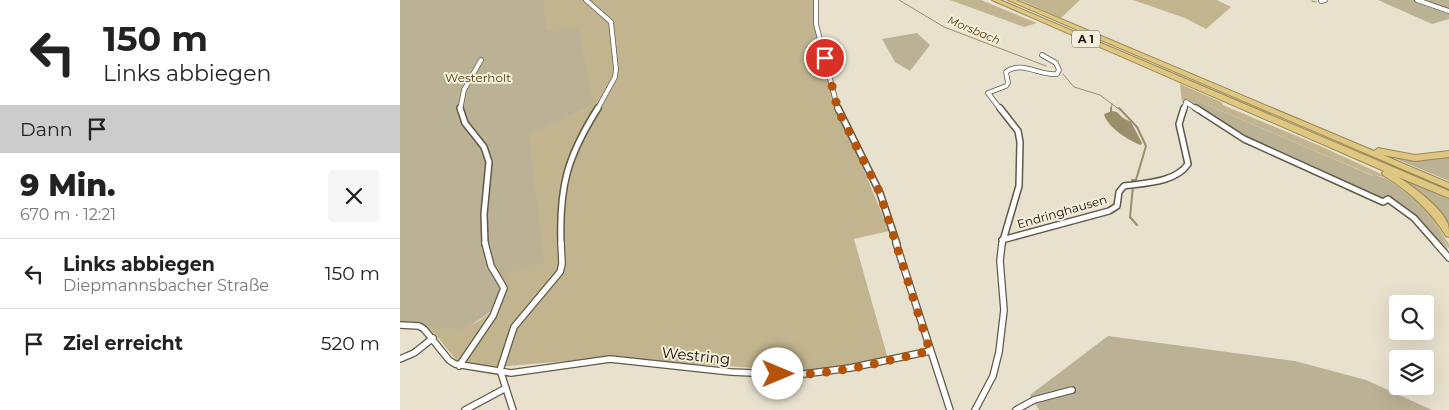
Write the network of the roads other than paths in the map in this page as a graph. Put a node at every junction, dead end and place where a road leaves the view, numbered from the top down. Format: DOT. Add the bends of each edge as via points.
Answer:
graph roads {
  1 [pos="586,0"];
  2 [pos="816,0"];
  3 [pos="995,0"];
  4 [pos="1011,0"];
  5 [pos="1417,0"];
  6 [pos="1449,11"];
  7 [pos="1042,55"];
  8 [pos="481,60"];
  9 [pos="1338,139"];
  10 [pos="1342,149"];
  11 [pos="1449,154"];
  12 [pos="1449,186"];
  13 [pos="1449,195"];
  14 [pos="1449,233"];
  15 [pos="1002,240"];
  16 [pos="1449,258"];
  17 [pos="400,326"];
  18 [pos="433,338"];
  19 [pos="930,351"];
  20 [pos="400,359"];
  21 [pos="459,366"];
  22 [pos="500,370"];
  23 [pos="506,388"];
  24 [pos="1072,390"];
  25 [pos="465,410"];
  26 [pos="513,410"];
  27 [pos="950,410"];
  28 [pos="975,410"];
  29 [pos="1016,410"];
  1 -- 22 [label="street" via="611,22 616,69 575,147 563,179 560,272 520,318"];
  2 -- 19 [label="street" via="816,24 838,110 880,193"];
  3 -- 10 [label="highway, A 1"];
  4 -- 9 [label="highway, A 1"];
  5 -- 6 [label="street"];
  7 -- 15 [label="street, Endringhausen" via="1057,65 1057,74 1047,75 1013,67 1006,72 1006,86 988,93 1013,122 1020,142 1019,189"];
  8 -- 21 [label="street" via="465,90 460,110 487,152 487,254 492,272 504,288 494,316"];
  9 -- 11 [label="highway" via="1404,157 1427,158"];
  9 -- 12 [label="highway, A 1"];
  10 -- 13 [label="highway, A 1"];
  10 -- 14 [label="highway" via="1412,191 1433,210"];
  15 -- 16 [label="street, Endringhausen" via="1109,211 1117,206 1119,192 1124,186 1164,180 1180,173 1188,164 1178,124 1183,104 1188,102 1249,142 1378,200 1388,199 1414,218"];
  15 -- 28 [label="street" via="1000,261 1005,305 1001,341 995,370"];
  17 -- 18 [label="street" via="423,328"];
  18 -- 20 [label="street"];
  18 -- 21 [label="street" via="449,360"];
  19 -- 22 [label="street, Westring" via="850,368 796,375 731,372 610,359 511,373"];
  19 -- 27 [label="street"];
  21 -- 22 [label="street, Westring"];
  22 -- 23 [label="street"];
  23 -- 25 [label="street"];
  23 -- 26 [label="street"];
  24 -- 29 [label="street" via="1034,400"];
}
